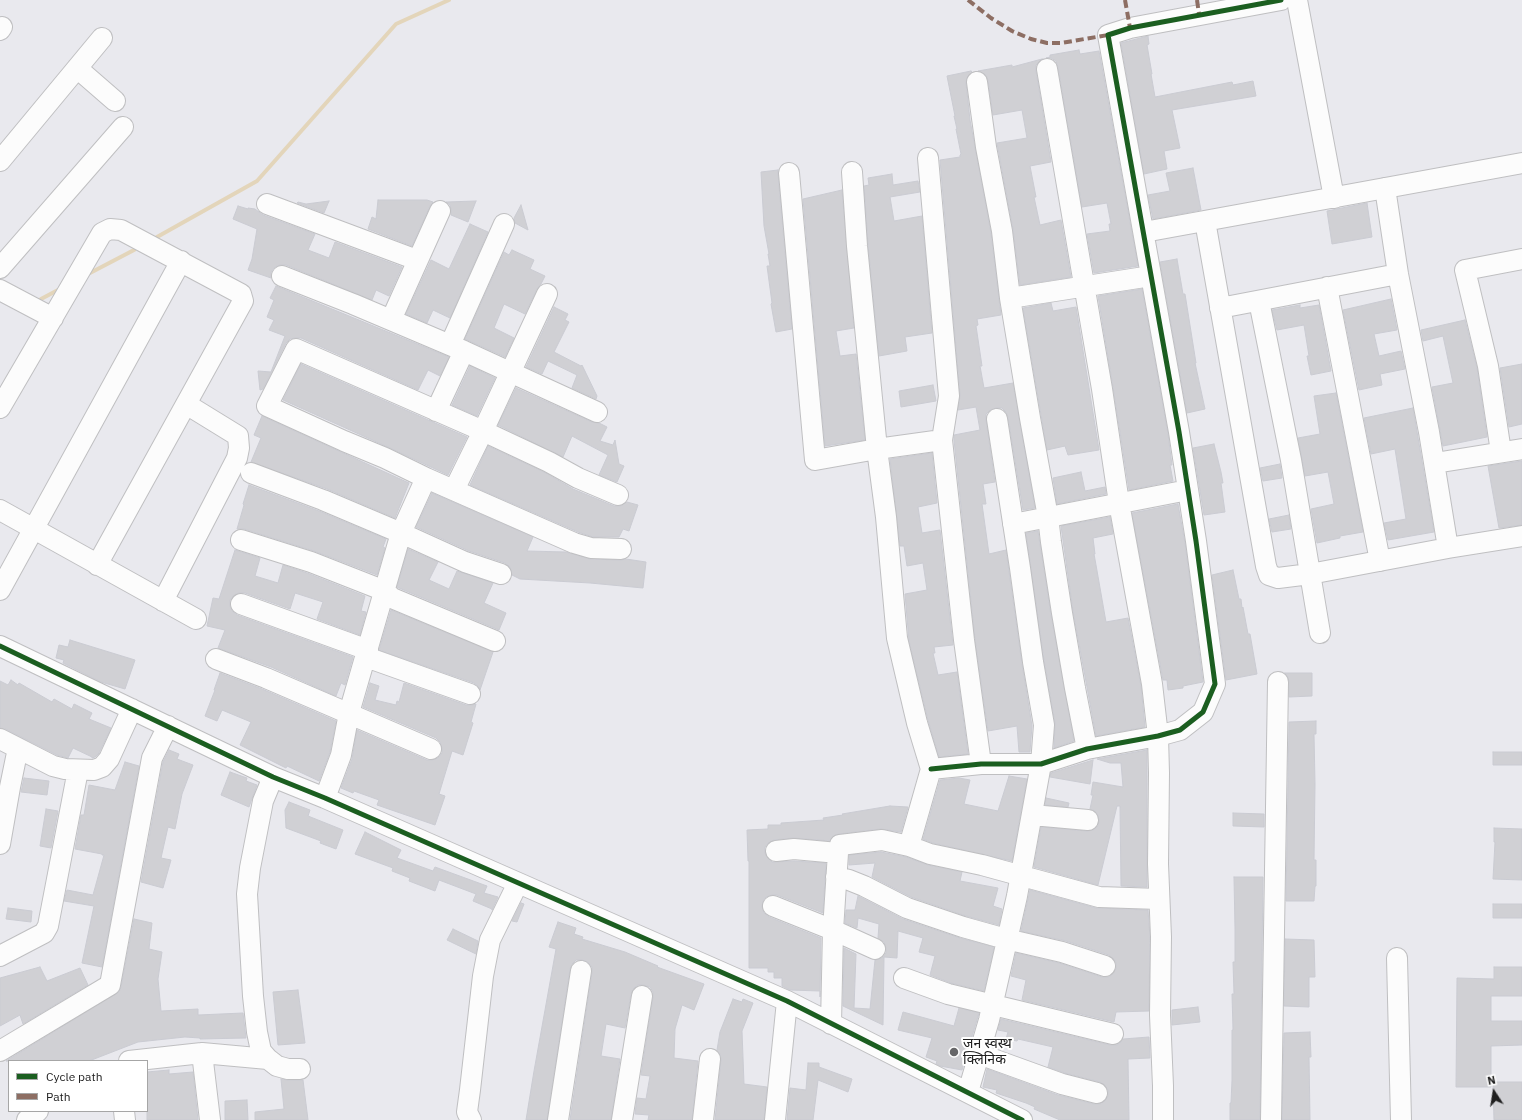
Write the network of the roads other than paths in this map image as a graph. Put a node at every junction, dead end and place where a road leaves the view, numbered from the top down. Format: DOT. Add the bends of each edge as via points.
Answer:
graph roads {
  1 [pos="1281,0"];
  2 [pos="1297,0"];
  3 [pos="102,38"];
  4 [pos="77,68"];
  5 [pos="1047,69"];
  6 [pos="977,82"];
  7 [pos="115,101"];
  8 [pos="123,127"];
  9 [pos="928,158"];
  10 [pos="0,161"];
  11 [pos="1522,163"];
  12 [pos="852,172"];
  13 [pos="789,173"];
  14 [pos="1385,188"];
  15 [pos="1334,198"];
  16 [pos="267,204"];
  17 [pos="440,211"];
  18 [pos="1205,221"];
  19 [pos="504,224"];
  20 [pos="1144,232"];
  21 [pos="1522,259"];
  22 [pos="417,260"];
  23 [pos="180,261"];
  24 [pos="0,268"];
  25 [pos="1398,274"];
  26 [pos="282,276"];
  27 [pos="1151,276"];
  28 [pos="1084,286"];
  29 [pos="1327,287"];
  30 [pos="0,290"];
  31 [pos="547,294"];
  32 [pos="1010,298"];
  33 [pos="1260,301"];
  34 [pos="1220,308"];
  35 [pos="53,318"];
  36 [pos="391,320"];
  37 [pos="457,348"];
  38 [pos="510,372"];
  39 [pos="186,404"];
  40 [pos="0,408"];
  41 [pos="436,411"];
  42 [pos="597,412"];
  43 [pos="997,419"];
  44 [pos="483,431"];
  45 [pos="942,440"];
  46 [pos="1522,449"];
  47 [pos="877,450"];
  48 [pos="1501,452"];
  49 [pos="1435,463"];
  50 [pos="251,473"];
  51 [pos="426,478"];
  52 [pos="454,490"];
  53 [pos="1188,490"];
  54 [pos="618,495"];
  55 [pos="1119,503"];
  56 [pos="0,510"];
  57 [pos="1048,517"];
  58 [pos="1013,524"];
  59 [pos="33,529"];
  60 [pos="401,533"];
  61 [pos="1522,536"];
  62 [pos="241,540"];
  63 [pos="1448,548"];
  64 [pos="621,550"];
  65 [pos="1380,561"];
  66 [pos="97,564"];
  67 [pos="501,574"];
  68 [pos="1310,574"];
  69 [pos="0,590"];
  70 [pos="385,591"];
  71 [pos="163,601"];
  72 [pos="240,604"];
  73 [pos="196,619"];
  74 [pos="1320,633"];
  75 [pos="495,642"];
  76 [pos="0,646"];
  77 [pos="367,653"];
  78 [pos="216,659"];
  79 [pos="1278,682"];
  80 [pos="470,694"];
  81 [pos="132,709"];
  82 [pos="349,714"];
  83 [pos="168,726"];
  84 [pos="1158,736"];
  85 [pos="0,739"];
  86 [pos="18,748"];
  87 [pos="431,749"];
  88 [pos="1087,749"];
  89 [pos="981,764"];
  90 [pos="1041,764"];
  91 [pos="931,769"];
  92 [pos="78,770"];
  93 [pos="273,777"];
  94 [pos="325,798"];
  95 [pos="1032,814"];
  96 [pos="1088,820"];
  97 [pos="0,844"];
  98 [pos="909,846"];
  99 [pos="776,850"];
  100 [pos="838,853"];
  101 [pos="1020,876"];
  102 [pos="836,877"];
  103 [pos="518,883"];
  104 [pos="1159,899"];
  105 [pos="773,906"];
  106 [pos="832,930"];
  107 [pos="1006,939"];
  108 [pos="875,949"];
  109 [pos="0,956"];
  110 [pos="1397,958"];
  111 [pos="1105,966"];
  112 [pos="582,971"];
  113 [pos="904,978"];
  114 [pos="642,996"];
  115 [pos="787,1001"];
  116 [pos="992,1004"];
  117 [pos="831,1024"];
  118 [pos="1113,1034"];
  119 [pos="0,1050"];
  120 [pos="202,1053"];
  121 [pos="979,1054"];
  122 [pos="268,1059"];
  123 [pos="710,1059"];
  124 [pos="138,1060"];
  125 [pos="300,1069"];
  126 [pos="968,1092"];
  127 [pos="1097,1092"];
  128 [pos="37,1112"];
  129 [pos="27,1120"];
  130 [pos="210,1120"];
  131 [pos="471,1120"];
  132 [pos="558,1120"];
  133 [pos="622,1120"];
  134 [pos="703,1120"];
  135 [pos="775,1120"];
  136 [pos="1022,1120"];
  137 [pos="1163,1120"];
  138 [pos="1271,1120"];
  139 [pos="1400,1120"];
  1 -- 20 [label="street" via="1108,35"];
  2 -- 15 [label="street"];
  3 -- 4 [label="street"];
  4 -- 7 [label="street"];
  4 -- 10 [label="street"];
  5 -- 28 [label="street"];
  6 -- 32 [label="street" via="1002,230"];
  8 -- 24 [label="street"];
  9 -- 45 [label="street" via="948,396"];
  11 -- 14 [label="street"];
  12 -- 47 [label="street"];
  13 -- 47 [label="street" via="815,460"];
  14 -- 15 [label="street"];
  14 -- 25 [label="street"];
  15 -- 18 [label="street"];
  16 -- 22 [label="street"];
  17 -- 22 [label="street"];
  18 -- 20 [label="street"];
  18 -- 34 [label="street"];
  19 -- 37 [label="street"];
  20 -- 27 [label="street"];
  21 -- 48 [label="street" via="1465,270 1488,366"];
  22 -- 36 [label="street"];
  23 -- 35 [label="street" via="121,230 110,229 102,233"];
  23 -- 39 [label="street" via="236,290 243,300"];
  23 -- 59 [label="street"];
  25 -- 29 [label="street"];
  25 -- 49 [label="street"];
  26 -- 36 [label="street"];
  27 -- 28 [label="street"];
  27 -- 53 [label="street"];
  28 -- 32 [label="street"];
  28 -- 55 [label="street"];
  29 -- 33 [label="street"];
  29 -- 65 [label="street"];
  30 -- 35 [label="street"];
  31 -- 38 [label="street"];
  32 -- 57 [label="street"];
  33 -- 34 [label="street"];
  33 -- 68 [label="street"];
  34 -- 68 [label="street" via="1269,575 1278,578"];
  35 -- 40 [label="street"];
  36 -- 37 [label="street"];
  37 -- 38 [label="street"];
  37 -- 41 [label="street"];
  38 -- 42 [label="street"];
  38 -- 44 [label="street"];
  39 -- 66 [label="street"];
  39 -- 71 [label="street" via="238,436 239,448 237,458"];
  41 -- 44 [label="street"];
  41 -- 51 [label="street" via="296,349 267,406"];
  43 -- 58 [label="street"];
  44 -- 52 [label="street"];
  44 -- 54 [label="street"];
  45 -- 47 [label="street"];
  45 -- 89 [label="street" via="964,640"];
  46 -- 48 [label="street"];
  47 -- 91 [label="street" via="897,638"];
  48 -- 49 [label="street"];
  49 -- 63 [label="street"];
  50 -- 60 [label="street"];
  51 -- 52 [label="street"];
  51 -- 60 [label="street"];
  52 -- 64 [label="street" via="574,543 591,548"];
  53 -- 55 [label="street"];
  53 -- 84 [label="street" via="1215,684 1203,712 1180,730"];
  55 -- 57 [label="street"];
  55 -- 84 [label="street" via="1152,684"];
  56 -- 59 [label="street"];
  57 -- 58 [label="street"];
  57 -- 88 [label="street" via="1062,614"];
  58 -- 90 [label="street" via="1044,725"];
  59 -- 66 [label="street"];
  59 -- 69 [label="street"];
  60 -- 67 [label="street" via="466,562"];
  60 -- 70 [label="street"];
  61 -- 63 [label="street"];
  62 -- 70 [label="street" via="311,562"];
  63 -- 65 [label="street"];
  65 -- 68 [label="street"];
  66 -- 71 [label="street"];
  68 -- 74 [label="street"];
  70 -- 75 [label="street" via="392,598"];
  70 -- 77 [label="street"];
  71 -- 73 [label="street"];
  72 -- 77 [label="street"];
  76 -- 81 [label="street"];
  77 -- 80 [label="street"];
  77 -- 82 [label="street"];
  78 -- 82 [label="street"];
  79 -- 138 [label="street"];
  81 -- 83 [label="street"];
  81 -- 92 [label="street" via="109,758 102,767"];
  82 -- 87 [label="street"];
  82 -- 94 [label="street" via="341,755"];
  83 -- 93 [label="street"];
  83 -- 119 [label="street" via="152,758 110,985"];
  84 -- 88 [label="street"];
  84 -- 104 [label="street"];
  85 -- 86 [label="street"];
  86 -- 92 [label="street" via="53,766"];
  86 -- 97 [label="street"];
  88 -- 90 [label="street"];
  89 -- 90 [label="street"];
  89 -- 91 [label="street"];
  90 -- 95 [label="street"];
  91 -- 98 [label="street"];
  92 -- 109 [label="street" via="48,926 44,933"];
  93 -- 94 [label="street"];
  93 -- 122 [label="street" via="263,801 247,894 257,1032 261,1051"];
  94 -- 103 [label="street"];
  95 -- 96 [label="street"];
  95 -- 101 [label="street"];
  98 -- 100 [label="street" via="882,840 840,845"];
  98 -- 101 [label="street" via="930,854"];
  99 -- 100 [label="street"];
  100 -- 102 [label="street"];
  101 -- 104 [label="street" via="1099,897"];
  101 -- 107 [label="street"];
  102 -- 106 [label="street"];
  102 -- 107 [label="street" via="864,886 907,908"];
  103 -- 115 [label="street"];
  103 -- 131 [label="street" via="490,940 483,976 467,1112"];
  104 -- 137 [label="street"];
  105 -- 106 [label="street"];
  106 -- 108 [label="street"];
  106 -- 117 [label="street"];
  107 -- 111 [label="street" via="1062,952"];
  107 -- 116 [label="street"];
  110 -- 139 [label="street"];
  112 -- 132 [label="street"];
  113 -- 116 [label="street" via="948,994"];
  114 -- 133 [label="street"];
  115 -- 117 [label="street"];
  115 -- 135 [label="street"];
  116 -- 118 [label="street"];
  116 -- 121 [label="street"];
  117 -- 126 [label="street"];
  120 -- 122 [label="street"];
  120 -- 124 [label="street"];
  120 -- 130 [label="street"];
  121 -- 126 [label="street"];
  121 -- 127 [label="street" via="1062,1084"];
  122 -- 125 [label="street" via="277,1066"];
  123 -- 134 [label="street"];
  126 -- 136 [label="street"];
  128 -- 129 [label="street"];
}
